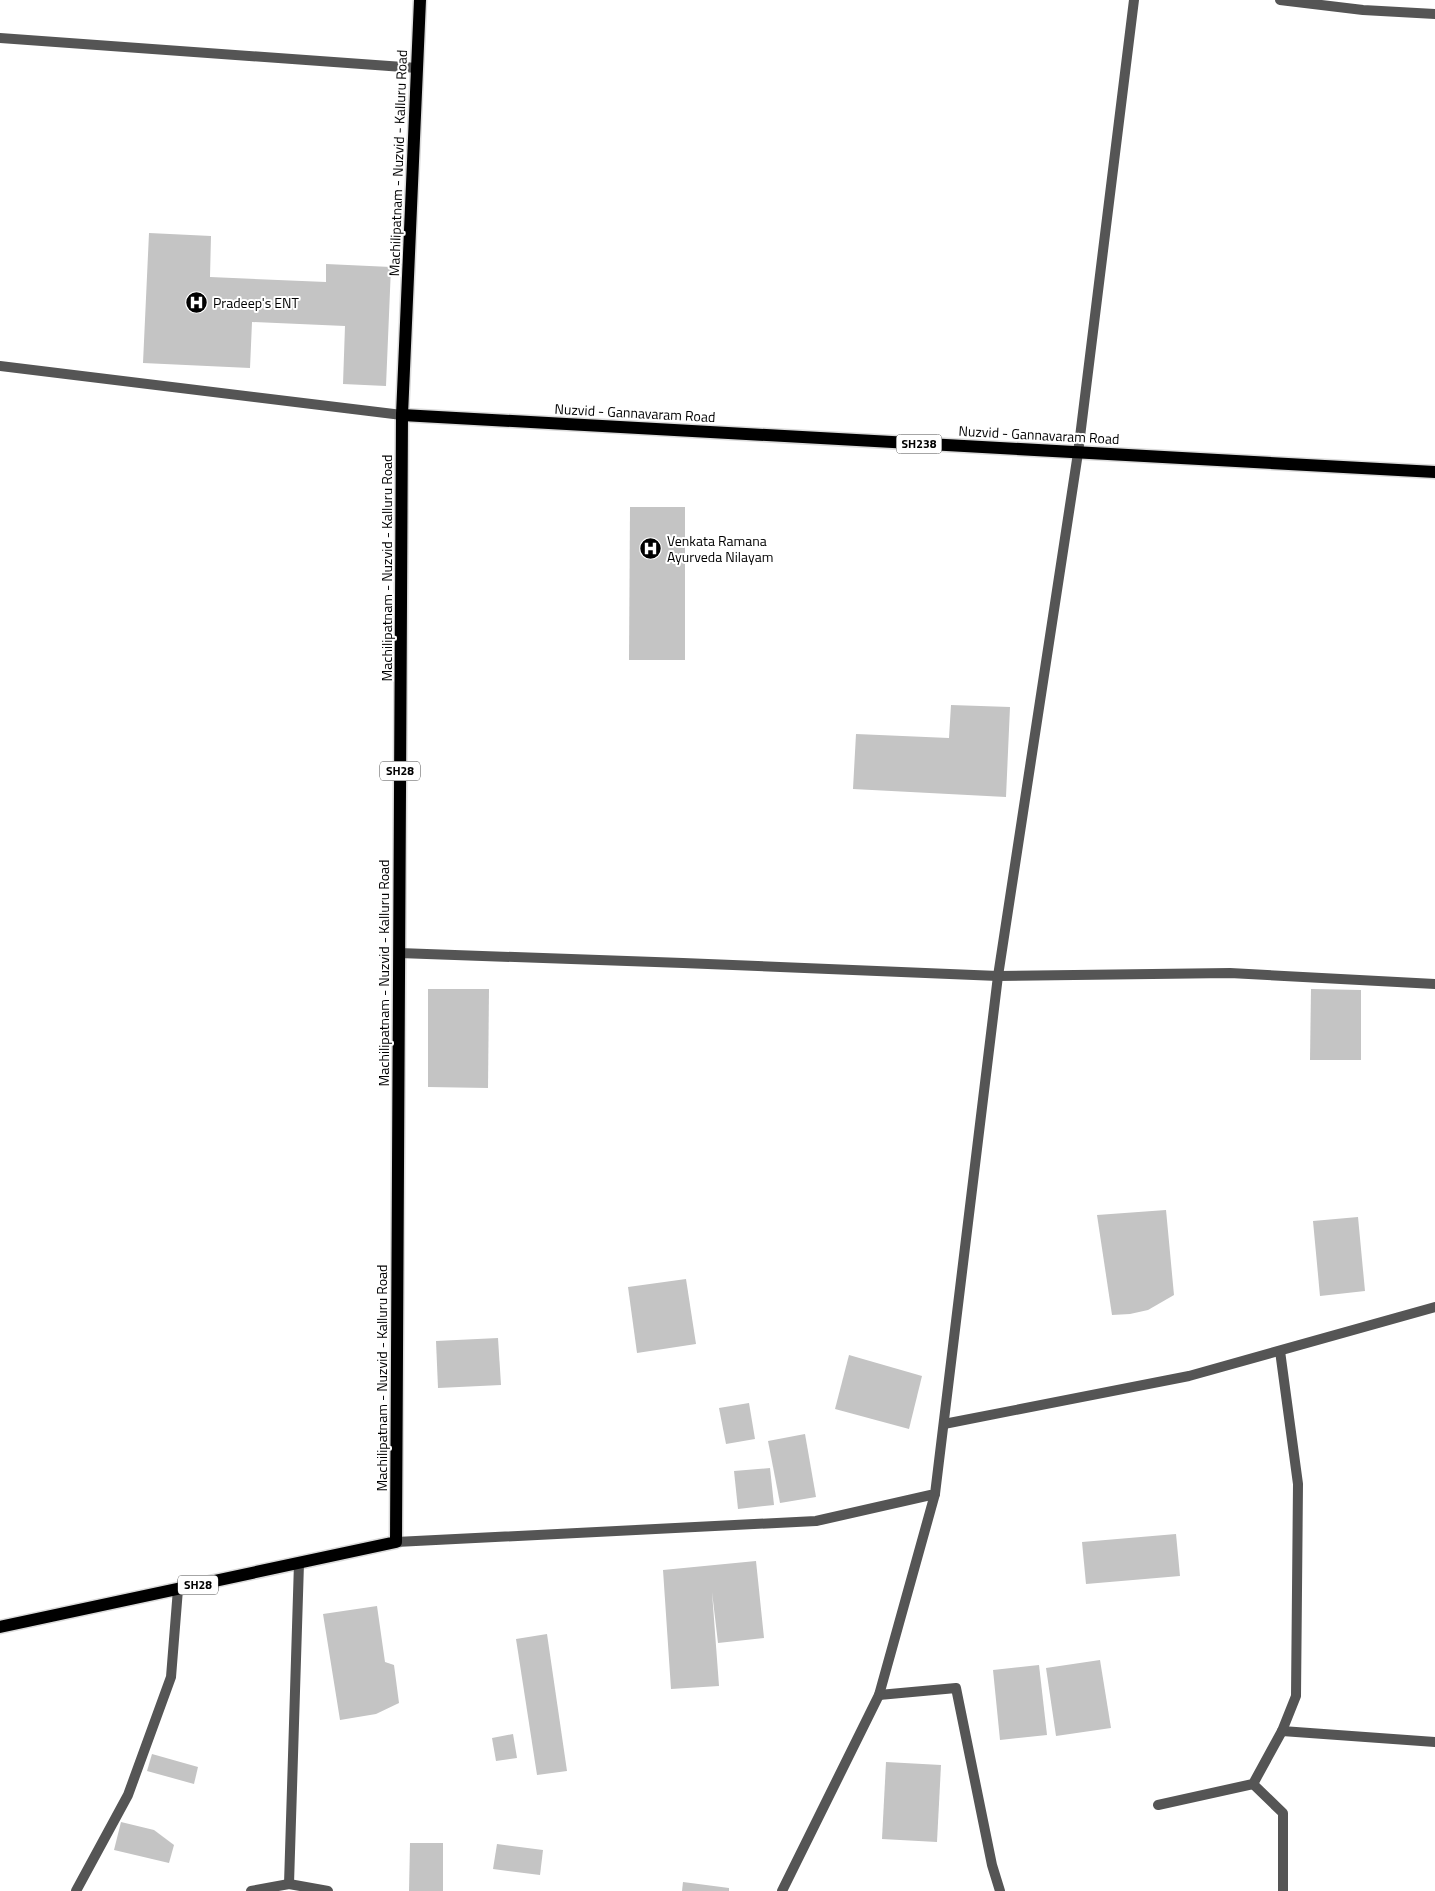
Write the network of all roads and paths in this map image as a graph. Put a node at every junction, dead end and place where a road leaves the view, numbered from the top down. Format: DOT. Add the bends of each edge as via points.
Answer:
graph roads {
  1 [pos="420,0"];
  2 [pos="1134,0"];
  3 [pos="1280,0"];
  4 [pos="1435,14"];
  5 [pos="0,38"];
  6 [pos="417,68"];
  7 [pos="0,366"];
  8 [pos="402,415"];
  9 [pos="1078,452"];
  10 [pos="1435,472"];
  11 [pos="399,953"];
  12 [pos="998,976"];
  13 [pos="1435,984"];
  14 [pos="1435,1307"];
  15 [pos="1280,1351"];
  16 [pos="944,1424"];
  17 [pos="935,1494"];
  18 [pos="396,1542"];
  19 [pos="300,1563"];
  20 [pos="178,1589"];
  21 [pos="0,1627"];
  22 [pos="878,1695"];
  23 [pos="1282,1731"];
  24 [pos="1435,1742"];
  25 [pos="1253,1784"];
  26 [pos="1158,1805"];
  27 [pos="289,1884"];
  28 [pos="76,1891"];
  29 [pos="251,1891"];
  30 [pos="328,1891"];
  31 [pos="782,1891"];
  32 [pos="1000,1891"];
  33 [pos="1283,1891"];
  1 -- 6 [label="main road, Machilipatnam - Nuzvid - Kalluru Road / SH28"];
  2 -- 9 [label="street"];
  3 -- 4 [label="street"];
  5 -- 6 [label="street"];
  6 -- 8 [label="main road, Machilipatnam - Nuzvid - Kalluru Road / SH28"];
  7 -- 8 [label="street"];
  8 -- 9 [label="main road, Nuzvid - Gannavaram Road / SH238"];
  8 -- 11 [label="main road, Machilipatnam - Nuzvid - Kalluru Road / SH28"];
  9 -- 10 [label="main road, Nuzvid - Gannavaram Road / SH238"];
  9 -- 12 [label="street"];
  11 -- 12 [label="street"];
  11 -- 18 [label="main road, Machilipatnam - Nuzvid - Kalluru Road / SH28"];
  12 -- 13 [label="street" via="1230,973"];
  12 -- 16 [label="street"];
  14 -- 15 [label="street"];
  15 -- 16 [label="street" via="1189,1376"];
  15 -- 23 [label="street" via="1298,1484 1296,1696"];
  16 -- 17 [label="street"];
  17 -- 18 [label="street" via="816,1521"];
  17 -- 22 [label="street"];
  18 -- 19 [label="main road, SH28"];
  19 -- 20 [label="main road, SH28"];
  19 -- 27 [label="street"];
  20 -- 21 [label="main road, SH28"];
  20 -- 28 [label="street" via="172,1677 128,1795"];
  22 -- 31 [label="street"];
  22 -- 32 [label="street" via="956,1688"];
  23 -- 24 [label="street"];
  23 -- 25 [label="street"];
  25 -- 26 [label="street"];
  25 -- 33 [label="street" via="1283,1813"];
  27 -- 29 [label="street"];
  27 -- 30 [label="street"];
}
